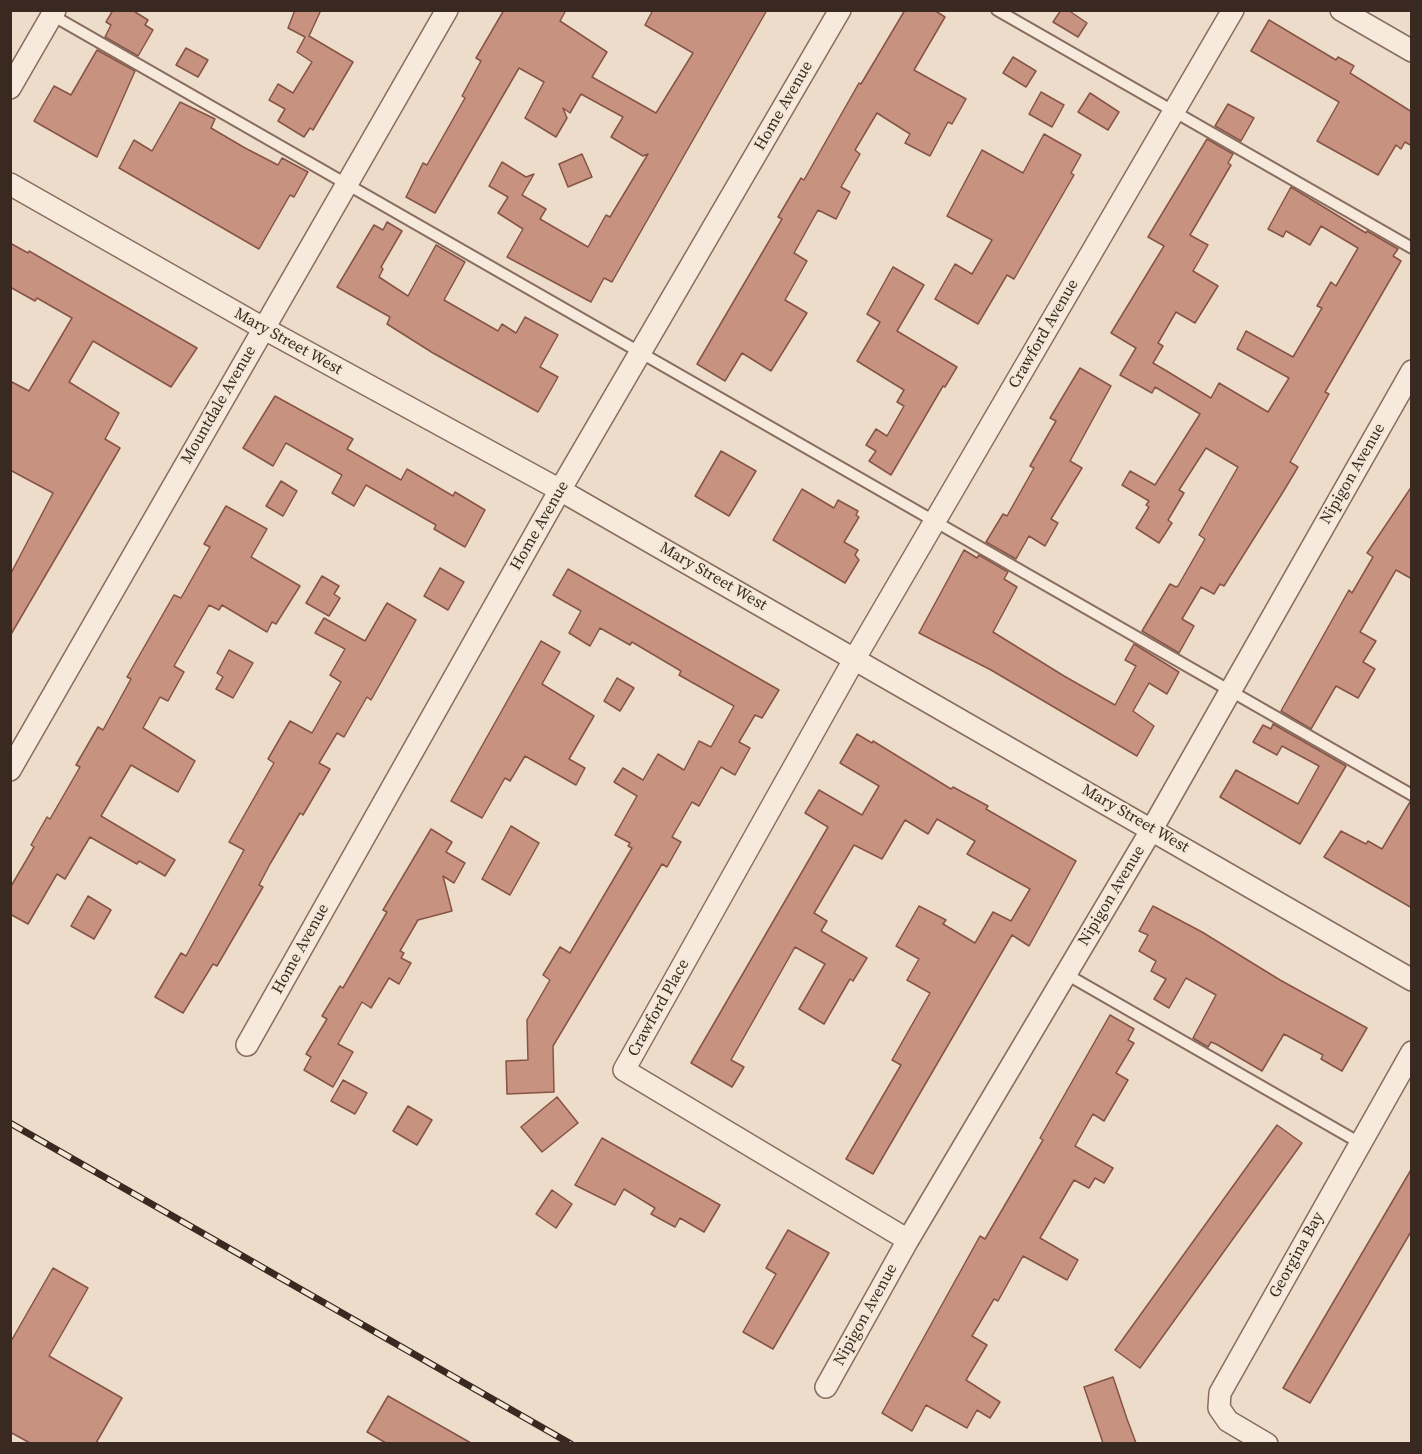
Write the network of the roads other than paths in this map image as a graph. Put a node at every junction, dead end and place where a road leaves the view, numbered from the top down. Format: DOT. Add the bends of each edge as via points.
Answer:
graph roads {
  1 [pos="447,10"];
  2 [pos="840,10"];
  3 [pos="998,10"];
  4 [pos="1233,10"];
  5 [pos="1341,10"];
  6 [pos="51,12"];
  7 [pos="1412,51"];
  8 [pos="10,88"];
  9 [pos="1173,112"];
  10 [pos="10,183"];
  11 [pos="347,184"];
  12 [pos="1412,248"];
  13 [pos="263,328"];
  14 [pos="640,353"];
  15 [pos="1412,371"];
  16 [pos="560,490"];
  17 [pos="936,521"];
  18 [pos="855,658"];
  19 [pos="1229,691"];
  20 [pos="10,770"];
  21 [pos="1412,795"];
  22 [pos="1152,829"];
  23 [pos="1066,974"];
  24 [pos="1412,980"];
  25 [pos="247,1045"];
  26 [pos="1412,1052"];
  27 [pos="1360,1143"];
  28 [pos="908,1240"];
  29 [pos="826,1387"];
  30 [pos="1267,1443"];
  1 -- 11 [label="street, Mountdale Avenue"];
  2 -- 14 [label="street, Home Avenue"];
  3 -- 9 [label="lane"];
  4 -- 9 [label="street, Crawford Avenue"];
  5 -- 7 [label="street"];
  6 -- 8 [label="street"];
  6 -- 11 [label="lane"];
  9 -- 12 [label="lane"];
  9 -- 17 [label="street, Crawford Avenue"];
  10 -- 13 [label="street, Mary Street West"];
  11 -- 13 [label="street, Mountdale Avenue"];
  11 -- 14 [label="lane"];
  13 -- 16 [label="street, Mary Street West"];
  13 -- 20 [label="street, Mountdale Avenue"];
  14 -- 16 [label="street, Home Avenue"];
  14 -- 17 [label="lane"];
  15 -- 19 [label="street, Nipigon Avenue"];
  16 -- 18 [label="street, Mary Street West"];
  16 -- 25 [label="street, Home Avenue"];
  17 -- 18 [label="street, Crawford Avenue"];
  17 -- 19 [label="lane"];
  18 -- 22 [label="street, Mary Street West"];
  18 -- 28 [label="street, Crawford Place" via="624,1070"];
  19 -- 21 [label="lane"];
  19 -- 22 [label="street, Nipigon Avenue"];
  22 -- 23 [label="street, Nipigon Avenue"];
  22 -- 24 [label="street, Mary Street West"];
  23 -- 27 [label="lane"];
  23 -- 28 [label="street, Nipigon Avenue"];
  26 -- 27 [label="street, Georgina Bay"];
  27 -- 30 [label="street, Georgina Bay" via="1220,1393 1220,1408 1228,1421"];
  28 -- 29 [label="street, Nipigon Avenue"];
}
